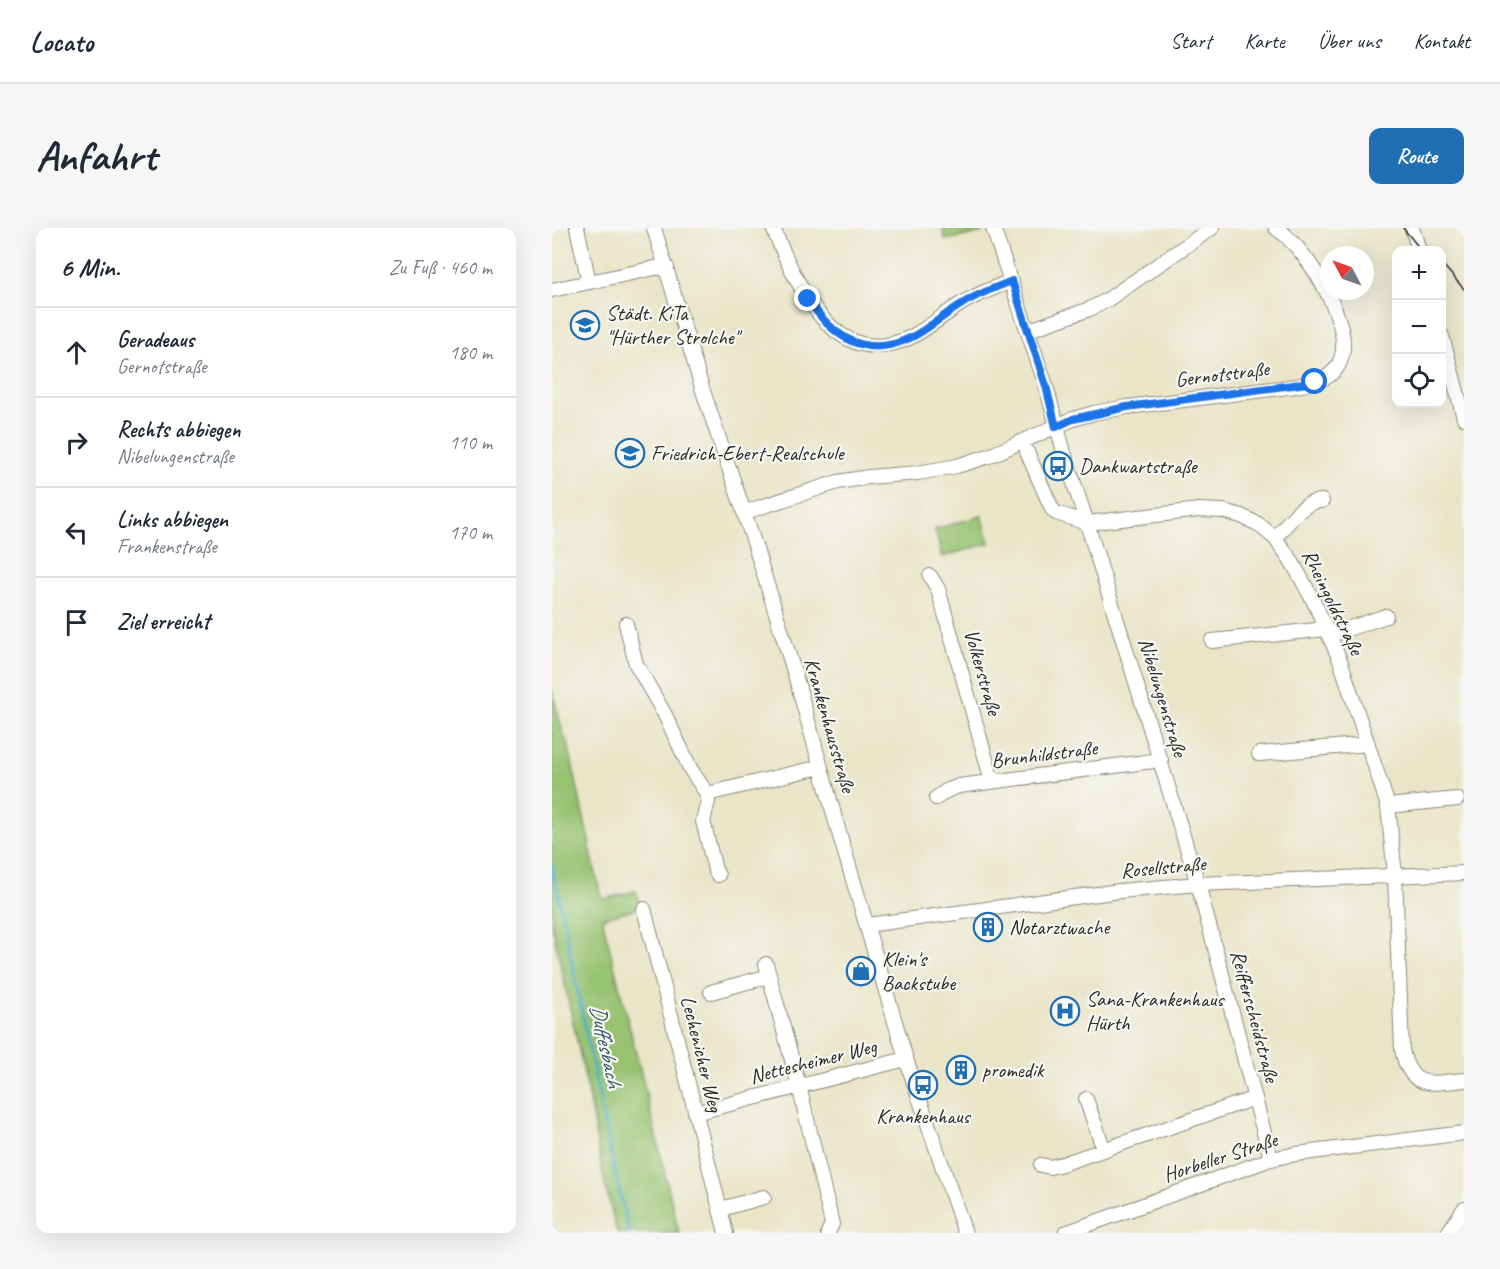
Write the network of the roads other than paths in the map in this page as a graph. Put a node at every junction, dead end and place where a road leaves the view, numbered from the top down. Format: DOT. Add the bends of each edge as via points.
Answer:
graph roads {
  1 [pos="577,228"];
  2 [pos="654,228"];
  3 [pos="773,228"];
  4 [pos="993,228"];
  5 [pos="1212,228"];
  6 [pos="1276,228"];
  7 [pos="1412,228"];
  8 [pos="1418,246"];
  9 [pos="667,267"];
  10 [pos="1012,281"];
  11 [pos="590,282"];
  12 [pos="552,290"];
  13 [pos="1029,330"];
  14 [pos="1446,351"];
  15 [pos="1464,418"];
  16 [pos="1056,427"];
  17 [pos="1027,452"];
  18 [pos="1322,501"];
  19 [pos="745,512"];
  20 [pos="1087,523"];
  21 [pos="1275,538"];
  22 [pos="930,576"];
  23 [pos="1386,615"];
  24 [pos="626,624"];
  25 [pos="1328,632"];
  26 [pos="1212,641"];
  27 [pos="1368,744"];
  28 [pos="1259,754"];
  29 [pos="1161,760"];
  30 [pos="820,767"];
  31 [pos="992,781"];
  32 [pos="707,794"];
  33 [pos="936,798"];
  34 [pos="1457,799"];
  35 [pos="1388,806"];
  36 [pos="1464,873"];
  37 [pos="718,874"];
  38 [pos="1395,876"];
  39 [pos="1198,884"];
  40 [pos="644,909"];
  41 [pos="867,925"];
  42 [pos="711,992"];
  43 [pos="906,1059"];
  44 [pos="1464,1080"];
  45 [pos="799,1086"];
  46 [pos="1255,1098"];
  47 [pos="1086,1099"];
  48 [pos="695,1113"];
  49 [pos="1464,1132"];
  50 [pos="1104,1150"];
  51 [pos="1270,1159"];
  52 [pos="1041,1165"];
  53 [pos="764,1197"];
  54 [pos="721,1209"];
  55 [pos="1464,1209"];
  56 [pos="726,1233"];
  57 [pos="828,1233"];
  58 [pos="965,1233"];
  59 [pos="1065,1233"];
  60 [pos="1448,1233"];
  1 -- 11 [label="street"];
  2 -- 9 [label="street, Krankenhausstraße"];
  3 -- 10 [label="street" via="808,299 823,319 834,332 870,346 911,337 960,304"];
  4 -- 10 [label="street, Nibelungenstraße"];
  5 -- 13 [label="street" via="1107,300"];
  6 -- 16 [label="street, Gernotstraße" via="1308,263 1334,307 1344,345 1342,359 1331,374 1306,384 1094,413"];
  7 -- 8 [label="street"];
  9 -- 11 [label="street"];
  9 -- 19 [label="street, Krankenhausstraße" via="703,391"];
  10 -- 13 [label="street, Nibelungenstraße"];
  11 -- 12 [label="street"];
  13 -- 16 [label="street, Nibelungenstraße"];
  14 -- 15 [label="street"];
  16 -- 19 [label="street" via="957,466 838,482"];
  16 -- 20 [label="street, Nibelungenstraße"];
  17 -- 20 [label="street" via="1052,509"];
  18 -- 21 [label="street" via="1303,508"];
  19 -- 30 [label="street, Krankenhausstraße"];
  20 -- 21 [label="street, Rheingoldstraße" via="1211,510 1241,516"];
  20 -- 29 [label="street, Nibelungenstraße"];
  21 -- 25 [label="street, Rheingoldstraße" via="1291,560"];
  22 -- 31 [label="street, Volkerstraße" via="938,589"];
  23 -- 25 [label="street"];
  24 -- 32 [label="street" via="636,664"];
  25 -- 26 [label="street"];
  25 -- 27 [label="street, Rheingoldstraße"];
  27 -- 28 [label="street"];
  27 -- 35 [label="street, Rheingoldstraße"];
  29 -- 31 [label="street, Brunhildstraße"];
  29 -- 39 [label="street, Nibelungenstraße"];
  30 -- 32 [label="street"];
  30 -- 41 [label="street, Krankenhausstraße"];
  31 -- 33 [label="street, Brunhildstraße" via="959,786"];
  32 -- 37 [label="street" via="703,821"];
  34 -- 35 [label="street"];
  35 -- 38 [label="street, Rheingoldstraße"];
  36 -- 38 [label="street, Rosellstraße"];
  38 -- 39 [label="street, Rosellstraße"];
  38 -- 44 [label="street, Rheingoldstraße" via="1402,1050 1406,1067 1426,1083"];
  39 -- 41 [label="street, Rosellstraße"];
  39 -- 46 [label="street, Reifferscheidstraße"];
  40 -- 48 [label="street, Lechenicher Weg"];
  41 -- 43 [label="street, Krankenhausstraße"];
  42 -- 45 [label="street" via="768,970"];
  43 -- 45 [label="street, Nettesheimer Weg"];
  43 -- 58 [label="street, Krankenhausstraße"];
  45 -- 48 [label="street, Nettesheimer Weg"];
  45 -- 57 [label="street" via="832,1224"];
  46 -- 50 [label="street"];
  46 -- 51 [label="street, Reifferscheidstraße"];
  47 -- 50 [label="street"];
  48 -- 54 [label="street, Lechenicher Weg"];
  49 -- 51 [label="street, Horbeller Straße"];
  50 -- 52 [label="street" via="1050,1167"];
  51 -- 59 [label="street, Horbeller Straße"];
  53 -- 54 [label="street"];
  54 -- 56 [label="street, Lechenicher Weg"];
  55 -- 60 [label="street"];
}
